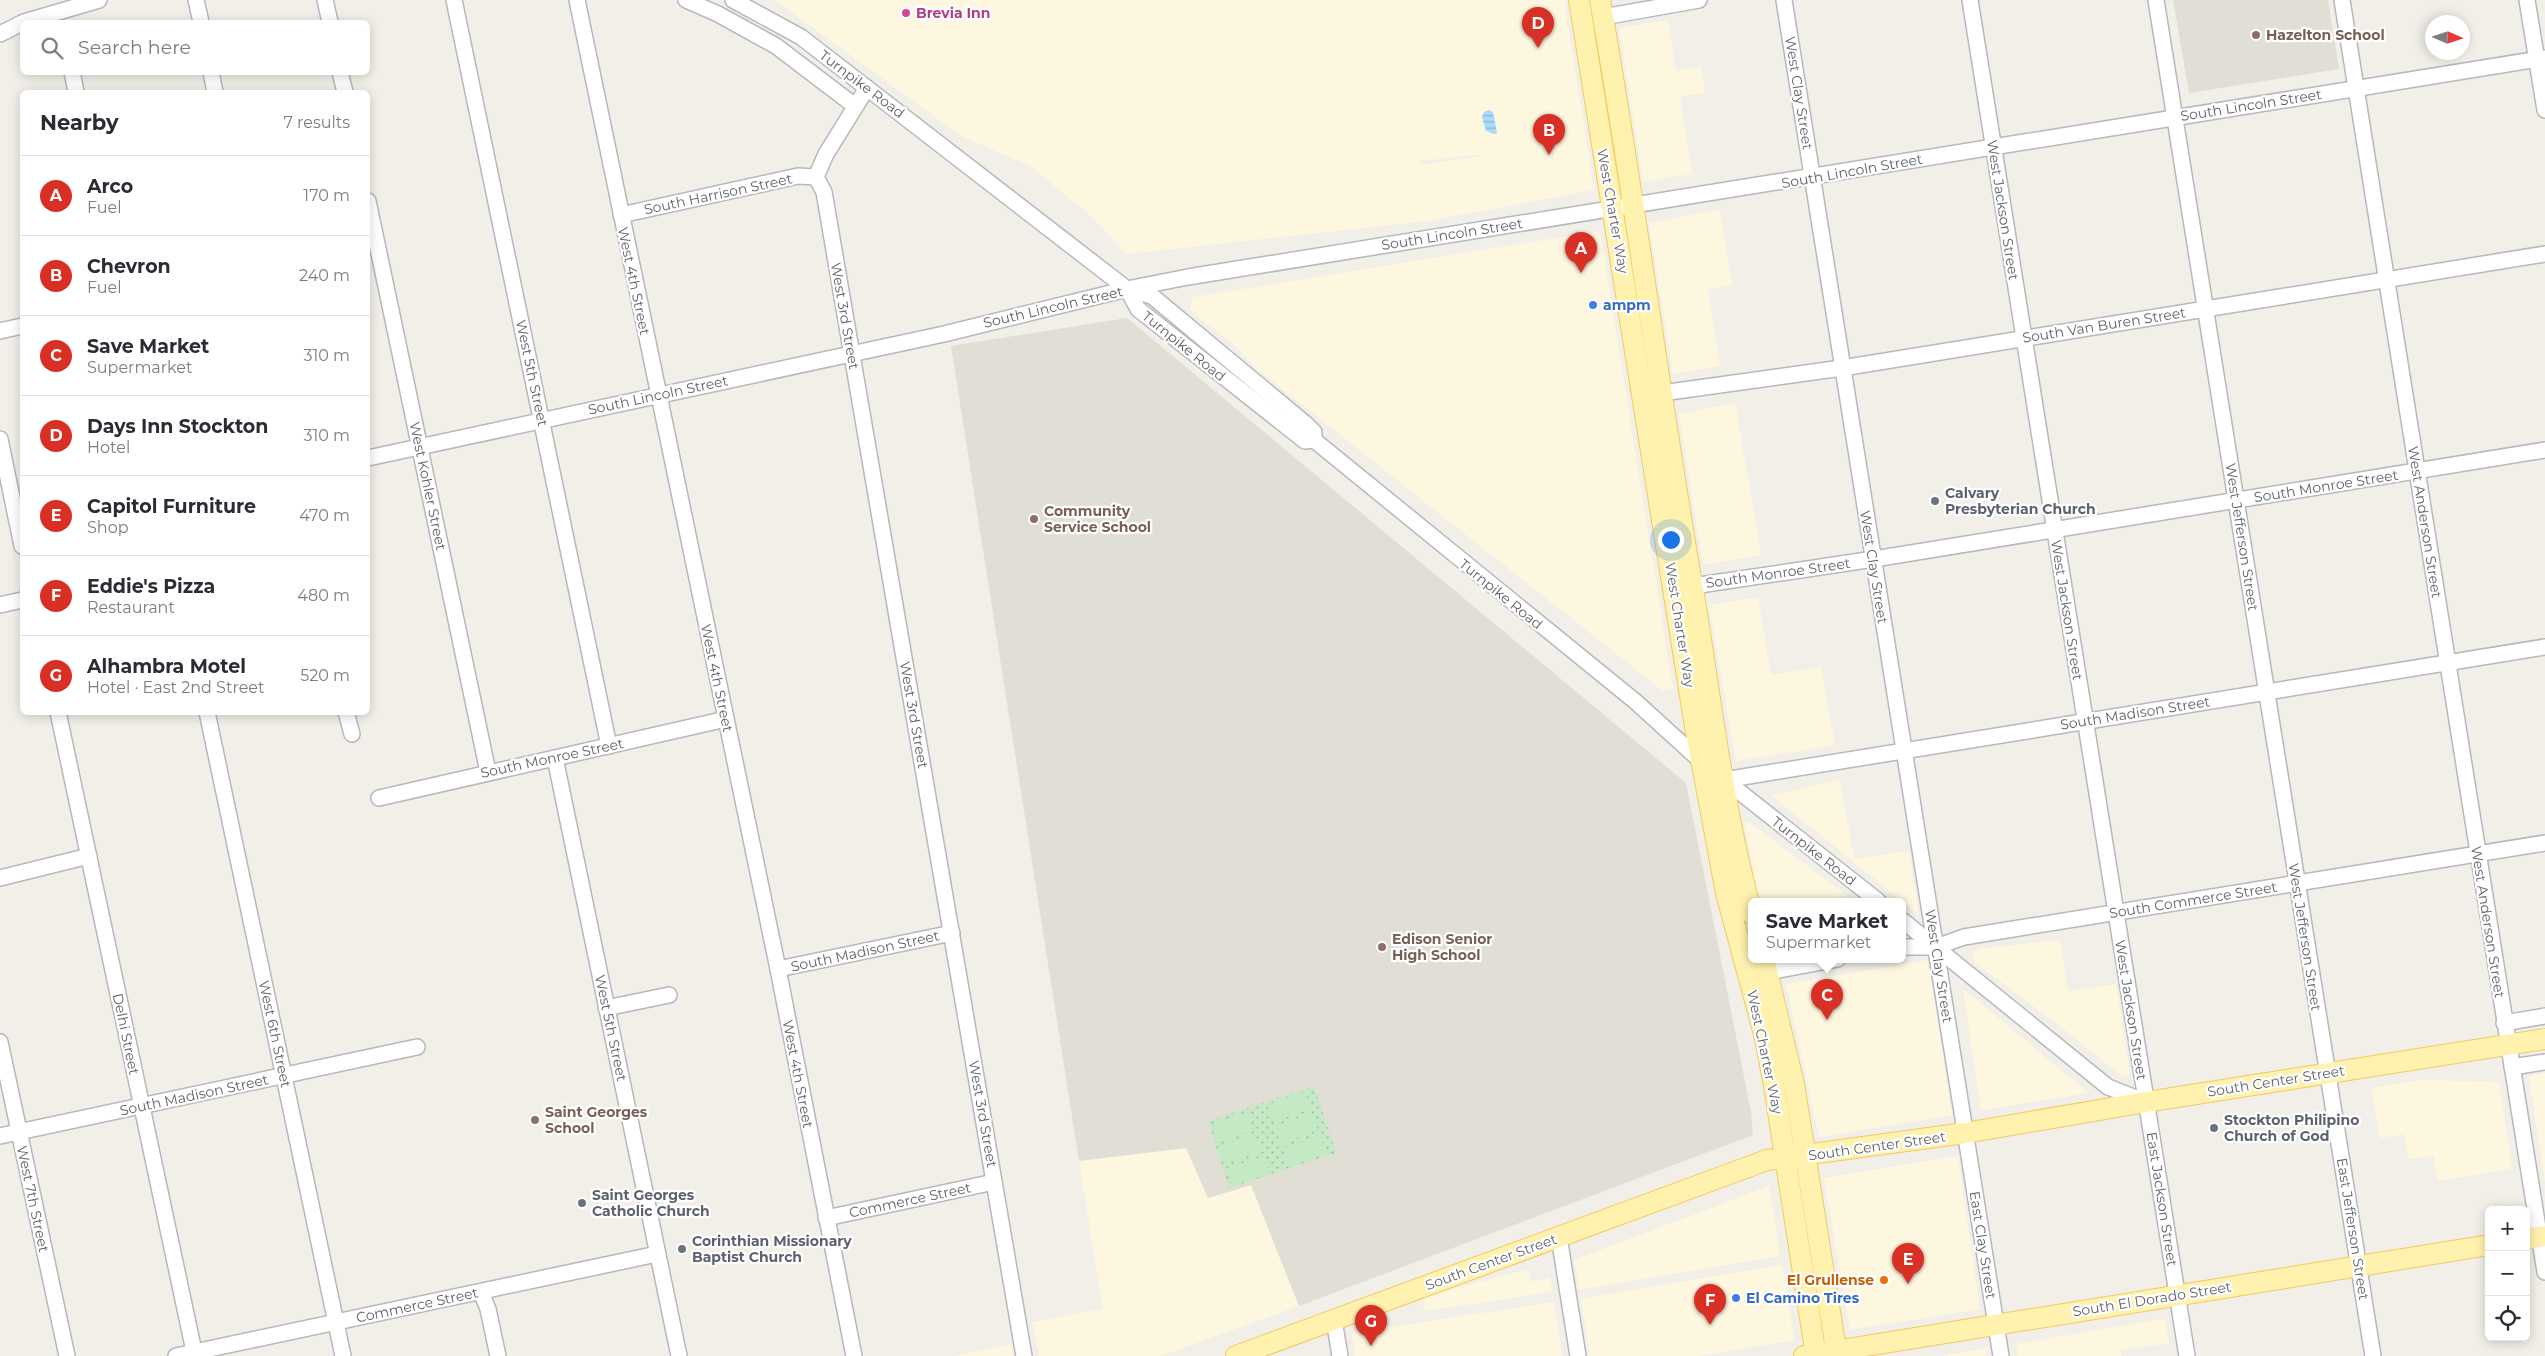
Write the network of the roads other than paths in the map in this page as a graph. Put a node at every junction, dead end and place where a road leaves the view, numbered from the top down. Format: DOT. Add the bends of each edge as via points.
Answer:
graph roads {
  1 [pos="99,0"];
  2 [pos="196,0"];
  3 [pos="325,0"];
  4 [pos="454,0"];
  5 [pos="577,0"];
  6 [pos="686,0"];
  7 [pos="733,0"];
  8 [pos="1579,0"];
  9 [pos="1590,0"];
  10 [pos="1699,0"];
  11 [pos="1784,0"];
  12 [pos="1970,0"];
  13 [pos="2156,0"];
  14 [pos="2342,0"];
  15 [pos="2527,0"];
  16 [pos="1602,9"];
  17 [pos="60,17"];
  18 [pos="42,20"];
  19 [pos="201,20"];
  20 [pos="330,20"];
  21 [pos="20,25"];
  22 [pos="0,34"];
  23 [pos="2541,58"];
  24 [pos="73,75"];
  25 [pos="212,75"];
  26 [pos="341,75"];
  27 [pos="867,88"];
  28 [pos="2356,88"];
  29 [pos="76,90"];
  30 [pos="215,90"];
  31 [pos="344,90"];
  32 [pos="855,106"];
  33 [pos="2545,110"];
  34 [pos="2175,118"];
  35 [pos="1993,146"];
  36 [pos="816,177"];
  37 [pos="1812,178"];
  38 [pos="1632,204"];
  39 [pos="1612,207"];
  40 [pos="370,211"];
  41 [pos="621,215"];
  42 [pos="2545,254"];
  43 [pos="2386,280"];
  44 [pos="1127,289"];
  45 [pos="2205,309"];
  46 [pos="20,326"];
  47 [pos="0,331"];
  48 [pos="1634,334"];
  49 [pos="2024,338"];
  50 [pos="852,352"];
  51 [pos="1842,368"];
  52 [pos="1662,393"];
  53 [pos="658,395"];
  54 [pos="542,420"];
  55 [pos="0,439"];
  56 [pos="1314,440"];
  57 [pos="419,446"];
  58 [pos="2545,450"];
  59 [pos="370,458"];
  60 [pos="2417,471"];
  61 [pos="2236,500"];
  62 [pos="2054,529"];
  63 [pos="1665,532"];
  64 [pos="20,536"];
  65 [pos="1874,559"];
  66 [pos="1693,586"];
  67 [pos="20,600"];
  68 [pos="0,605"];
  69 [pos="2545,647"];
  70 [pos="2447,662"];
  71 [pos="2266,692"];
  72 [pos="59,715"];
  73 [pos="208,715"];
  74 [pos="347,715"];
  75 [pos="726,719"];
  76 [pos="2086,721"];
  77 [pos="352,734"];
  78 [pos="609,746"];
  79 [pos="1904,751"];
  80 [pos="555,758"];
  81 [pos="1703,764"];
  82 [pos="488,772"];
  83 [pos="1724,780"];
  84 [pos="379,798"];
  85 [pos="2545,843"];
  86 [pos="2478,854"];
  87 [pos="88,856"];
  88 [pos="0,878"];
  89 [pos="2297,883"];
  90 [pos="1749,898"];
  91 [pos="1874,898"];
  92 [pos="2116,912"];
  93 [pos="1906,923"];
  94 [pos="952,933"];
  95 [pos="1906,947"];
  96 [pos="1936,947"];
  97 [pos="1797,963"];
  98 [pos="1766,966"];
  99 [pos="778,969"];
  100 [pos="669,995"];
  101 [pos="606,1008"];
  102 [pos="2545,1016"];
  103 [pos="2504,1023"];
  104 [pos="2545,1039"];
  105 [pos="0,1042"];
  106 [pos="2508,1045"];
  107 [pos="417,1048"];
  108 [pos="2545,1062"];
  109 [pos="2512,1068"];
  110 [pos="2328,1073"];
  111 [pos="284,1075"];
  112 [pos="2146,1102"];
  113 [pos="142,1106"];
  114 [pos="19,1132"];
  115 [pos="1965,1133"];
  116 [pos="0,1136"];
  117 [pos="1805,1156"];
  118 [pos="1785,1158"];
  119 [pos="994,1182"];
  120 [pos="2540,1214"];
  121 [pos="826,1218"];
  122 [pos="1559,1237"];
  123 [pos="2540,1245"];
  124 [pos="2485,1246"];
  125 [pos="657,1254"];
  126 [pos="2358,1266"];
  127 [pos="2545,1272"];
  128 [pos="481,1292"];
  129 [pos="2177,1295"];
  130 [pos="1334,1320"];
  131 [pos="336,1322"];
  132 [pos="1996,1325"];
  133 [pos="1837,1353"];
  134 [pos="194,1354"];
  135 [pos="1812,1355"];
  136 [pos="67,1356"];
  137 [pos="176,1356"];
  138 [pos="343,1356"];
  139 [pos="498,1356"];
  140 [pos="679,1356"];
  141 [pos="854,1356"];
  142 [pos="1024,1356"];
  143 [pos="1236,1356"];
  144 [pos="1340,1356"];
  145 [pos="1578,1356"];
  146 [pos="2001,1356"];
  147 [pos="2187,1356"];
  148 [pos="2373,1356"];
  1 -- 17 [label="street"];
  2 -- 19 [label="street"];
  3 -- 20 [label="street"];
  4 -- 54 [label="street, West 5th Street"];
  5 -- 41 [label="street, West 4th Street"];
  6 -- 32 [label="street" via="745,27 776,46"];
  7 -- 27 [label="street, Turnpike Road" via="801,37"];
  8 -- 39 [label="main road, West Charter Way"];
  9 -- 16 [label="main road"];
  10 -- 16 [label="street"];
  11 -- 37 [label="street, West Clay Street"];
  12 -- 35 [label="street, West Jackson Street"];
  13 -- 34 [label="street, West Jefferson Street"];
  14 -- 28 [label="street, West Anderson Street"];
  15 -- 23 [label="street"];
  16 -- 38 [label="main road, West Charter Way"];
  17 -- 18 [label="street"];
  21 -- 22 [label="street"];
  23 -- 28 [label="street, South Lincoln Street"];
  23 -- 33 [label="street"];
  24 -- 29 [label="street"];
  25 -- 30 [label="street"];
  26 -- 31 [label="street"];
  27 -- 32 [label="street"];
  27 -- 44 [label="street, Turnpike Road"];
  28 -- 34 [label="street, South Lincoln Street"];
  28 -- 43 [label="street, West Anderson Street"];
  32 -- 36 [label="street"];
  34 -- 35 [label="street, South Lincoln Street"];
  34 -- 45 [label="street, West Jefferson Street"];
  35 -- 37 [label="street, South Lincoln Street"];
  35 -- 49 [label="street, West Jackson Street"];
  36 -- 41 [label="street, South Harrison Street" via="798,176"];
  36 -- 50 [label="street, West 3rd Street" via="824,192"];
  37 -- 38 [label="street, South Lincoln Street"];
  37 -- 51 [label="street, West Clay Street"];
  38 -- 39 [label="street, South Lincoln Street"];
  38 -- 52 [label="main road, West Charter Way"];
  39 -- 44 [label="street, South Lincoln Street"];
  39 -- 48 [label="main road, West Charter Way"];
  40 -- 57 [label="street, West Kohler Street"];
  41 -- 53 [label="street, West 4th Street"];
  42 -- 43 [label="street, South Van Buren Street"];
  43 -- 45 [label="street, South Van Buren Street"];
  43 -- 60 [label="street, West Anderson Street"];
  44 -- 50 [label="street, South Lincoln Street" via="944,334"];
  44 -- 56 [label="street, Turnpike Road" via="1138,309 1152,321 1305,441"];
  44 -- 56 [label="street, Turnpike Road" via="1152,296 1307,425 1314,432"];
  45 -- 49 [label="street, South Van Buren Street"];
  45 -- 61 [label="street, West Jefferson Street"];
  46 -- 47 [label="street"];
  48 -- 52 [label="main road" via="1644,345 1652,386"];
  48 -- 63 [label="main road, West Charter Way"];
  49 -- 51 [label="street, South Van Buren Street"];
  49 -- 62 [label="street, West Jackson Street"];
  50 -- 53 [label="street, South Lincoln Street"];
  50 -- 94 [label="street, West 3rd Street"];
  51 -- 52 [label="street, South Van Buren Street"];
  51 -- 65 [label="street, West Clay Street"];
  52 -- 66 [label="main road, West Charter Way"];
  53 -- 54 [label="street, South Lincoln Street"];
  53 -- 75 [label="street, West 4th Street"];
  54 -- 57 [label="street, South Lincoln Street"];
  54 -- 78 [label="street, West 5th Street"];
  55 -- 64 [label="street"];
  56 -- 81 [label="street, Turnpike Road" via="1636,702"];
  57 -- 59 [label="street, South Lincoln Street"];
  57 -- 82 [label="street, West Kohler Street"];
  58 -- 60 [label="street, South Monroe Street"];
  60 -- 61 [label="street, South Monroe Street"];
  60 -- 70 [label="street, West Anderson Street"];
  61 -- 62 [label="street, South Monroe Street"];
  61 -- 71 [label="street, West Jefferson Street"];
  62 -- 65 [label="street, South Monroe Street"];
  62 -- 76 [label="street, West Jackson Street"];
  63 -- 66 [label="main road" via="1674,535 1684,584"];
  63 -- 81 [label="main road, West Charter Way"];
  65 -- 66 [label="street, South Monroe Street"];
  65 -- 79 [label="street, West Clay Street"];
  66 -- 83 [label="main road, West Charter Way"];
  67 -- 68 [label="street"];
  69 -- 70 [label="street, South Madison Street"];
  70 -- 71 [label="street, South Madison Street"];
  70 -- 86 [label="street, West Anderson Street"];
  71 -- 76 [label="street, South Madison Street"];
  71 -- 89 [label="street, West Jefferson Street"];
  72 -- 87 [label="street, Delhi Street"];
  73 -- 111 [label="street, West 6th Street"];
  74 -- 77 [label="street"];
  75 -- 78 [label="street, South Monroe Street"];
  75 -- 99 [label="street, West 4th Street"];
  76 -- 79 [label="street, South Madison Street"];
  76 -- 92 [label="street, West Jackson Street"];
  78 -- 80 [label="street, South Monroe Street"];
  79 -- 83 [label="street, South Madison Street"];
  79 -- 96 [label="street, West Clay Street"];
  80 -- 82 [label="street, South Monroe Street"];
  80 -- 101 [label="street, West 5th Street"];
  81 -- 83 [label="street, Turnpike Road"];
  81 -- 118 [label="main road, West Charter Way" via="1726,893 1765,1038"];
  82 -- 84 [label="street, South Monroe Street"];
  83 -- 90 [label="main road, West Charter Way"];
  83 -- 91 [label="street, Turnpike Road"];
  85 -- 86 [label="street, South Commerce Street"];
  86 -- 89 [label="street, South Commerce Street"];
  86 -- 103 [label="street, West Anderson Street"];
  87 -- 88 [label="street"];
  87 -- 113 [label="street, Delhi Street"];
  89 -- 92 [label="street, South Commerce Street"];
  89 -- 110 [label="street, West Jefferson Street"];
  92 -- 96 [label="street, South Commerce Street" via="1964,937"];
  92 -- 112 [label="street, West Jackson Street"];
  93 -- 96 [label="street"];
  94 -- 99 [label="street, South Madison Street"];
  94 -- 119 [label="street, West 3rd Street"];
  95 -- 96 [label="street, South Commerce Street"];
  96 -- 112 [label="street" via="2108,1087"];
  96 -- 115 [label="street, West Clay Street"];
  97 -- 98 [label="street"];
  98 -- 117 [label="main road, West Charter Way" via="1792,1074"];
  99 -- 121 [label="street, West 4th Street"];
  100 -- 101 [label="street"];
  101 -- 125 [label="street, West 5th Street"];
  102 -- 103 [label="street"];
  103 -- 106 [label="street, West Anderson Street"];
  104 -- 106 [label="main road, South Center Street"];
  105 -- 114 [label="street, West 7th Street"];
  106 -- 109 [label="street, West Anderson Street"];
  106 -- 110 [label="main road, South Center Street"];
  107 -- 111 [label="street, South Madison Street"];
  108 -- 109 [label="street"];
  109 -- 120 [label="street, West Anderson Street"];
  110 -- 112 [label="main road, South Center Street"];
  110 -- 126 [label="street, East Jefferson Street"];
  111 -- 113 [label="street, South Madison Street"];
  111 -- 131 [label="street, West 6th Street"];
  112 -- 115 [label="main road, South Center Street"];
  112 -- 129 [label="street, East Jackson Street"];
  113 -- 114 [label="street, South Madison Street"];
  113 -- 134 [label="street, Delhi Street"];
  114 -- 116 [label="street, South Madison Street"];
  114 -- 136 [label="street, West 7th Street"];
  115 -- 117 [label="main road, South Center Street"];
  115 -- 132 [label="street, East Clay Street"];
  117 -- 118 [label="main road, South Center Street"];
  117 -- 133 [label="main road, West Charter Way"];
  118 -- 122 [label="main road, South Center Street" via="1767,1160"];
  118 -- 135 [label="main road, West Charter Way"];
  119 -- 121 [label="street, Commerce Street"];
  119 -- 142 [label="street, West 3rd Street"];
  120 -- 123 [label="street, West Anderson Street"];
  121 -- 141 [label="street, West 4th Street"];
  122 -- 130 [label="main road, South Center Street"];
  122 -- 145 [label="street"];
  123 -- 127 [label="street, West Anderson Street"];
  124 -- 126 [label="main road, South El Dorado Street"];
  125 -- 128 [label="street, Commerce Street"];
  125 -- 140 [label="street, West 5th Street"];
  126 -- 129 [label="main road, South El Dorado Street"];
  126 -- 148 [label="street, East Jefferson Street"];
  128 -- 131 [label="street, Commerce Street"];
  128 -- 139 [label="street"];
  129 -- 132 [label="main road, South El Dorado Street"];
  129 -- 147 [label="street, East Jackson Street"];
  130 -- 143 [label="main road, South Center Street"];
  130 -- 144 [label="street"];
  131 -- 134 [label="street, Commerce Street"];
  131 -- 138 [label="street, West 6th Street"];
  132 -- 133 [label="main road, South El Dorado Street"];
  132 -- 146 [label="street, East Clay Street"];
  133 -- 135 [label="main road, South El Dorado Street"];
  134 -- 137 [label="street, Commerce Street"];
}
